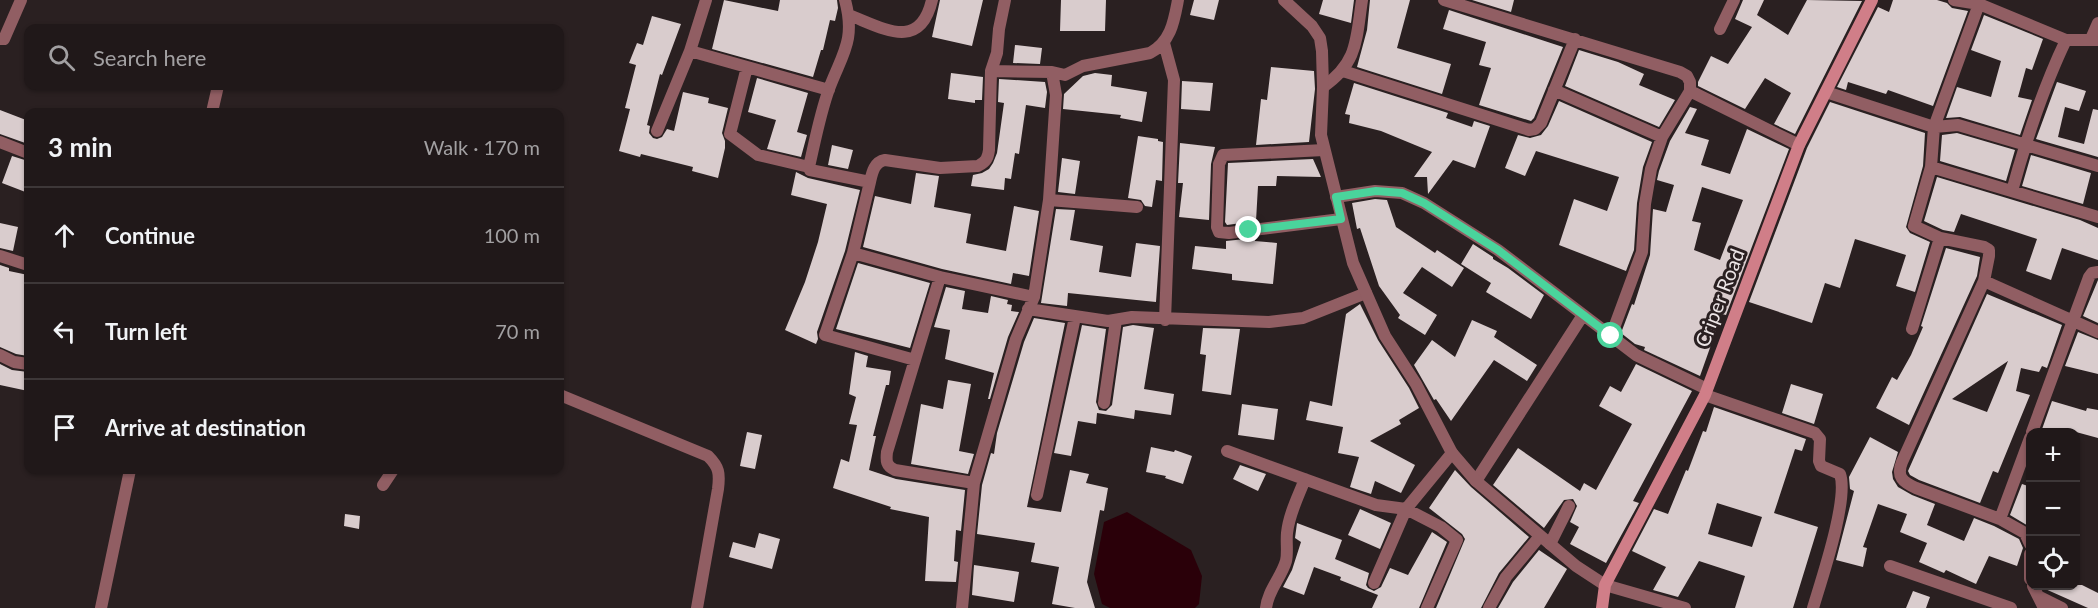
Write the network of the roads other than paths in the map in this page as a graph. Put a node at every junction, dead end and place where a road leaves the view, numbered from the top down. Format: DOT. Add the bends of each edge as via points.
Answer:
graph roads {
  1 [pos="21,0"];
  2 [pos="706,0"];
  3 [pos="845,0"];
  4 [pos="932,0"];
  5 [pos="1005,0"];
  6 [pos="1178,0"];
  7 [pos="1284,0"];
  8 [pos="1362,0"];
  9 [pos="1444,0"];
  10 [pos="1734,0"];
  11 [pos="1872,0"];
  12 [pos="1954,0"];
  13 [pos="1979,4"];
  14 [pos="849,15"];
  15 [pos="2098,23"];
  16 [pos="1720,29"];
  17 [pos="0,39"];
  18 [pos="1575,39"];
  19 [pos="2066,40"];
  20 [pos="2094,40"];
  21 [pos="1164,43"];
  22 [pos="690,51"];
  23 [pos="747,67"];
  24 [pos="991,71"];
  25 [pos="1343,71"];
  26 [pos="1052,72"];
  27 [pos="1323,87"];
  28 [pos="217,90"];
  29 [pos="829,90"];
  30 [pos="1554,90"];
  31 [pos="1690,91"];
  32 [pos="1826,92"];
  33 [pos="213,108"];
  34 [pos="1934,127"];
  35 [pos="657,131"];
  36 [pos="1662,137"];
  37 [pos="0,142"];
  38 [pos="1799,145"];
  39 [pos="2025,145"];
  40 [pos="1324,150"];
  41 [pos="24,151"];
  42 [pos="2098,166"];
  43 [pos="809,167"];
  44 [pos="1931,167"];
  45 [pos="870,182"];
  46 [pos="2012,191"];
  47 [pos="1336,197"];
  48 [pos="1049,200"];
  49 [pos="1137,207"];
  50 [pos="2098,217"];
  51 [pos="1341,219"];
  52 [pos="1940,238"];
  53 [pos="853,253"];
  54 [pos="0,256"];
  55 [pos="24,264"];
  56 [pos="2098,272"];
  57 [pos="940,277"];
  58 [pos="1984,280"];
  59 [pos="1366,293"];
  60 [pos="1031,303"];
  61 [pos="1583,315"];
  62 [pos="1075,317"];
  63 [pos="1116,320"];
  64 [pos="1165,320"];
  65 [pos="2074,321"];
  66 [pos="1912,329"];
  67 [pos="2098,332"];
  68 [pos="1611,336"];
  69 [pos="0,356"];
  70 [pos="915,360"];
  71 [pos="24,363"];
  72 [pos="1706,392"];
  73 [pos="564,397"];
  74 [pos="1104,403"];
  75 [pos="2034,428"];
  76 [pos="1227,451"];
  77 [pos="2026,451"];
  78 [pos="1452,453"];
  79 [pos="129,474"];
  80 [pos="390,474"];
  81 [pos="1305,479"];
  82 [pos="1476,481"];
  83 [pos="974,483"];
  84 [pos="383,485"];
  85 [pos="1036,495"];
  86 [pos="1569,506"];
  87 [pos="1406,509"];
  88 [pos="2000,519"];
  89 [pos="2027,536"];
  90 [pos="1545,540"];
  91 [pos="1890,567"];
  92 [pos="1374,583"];
  93 [pos="1605,585"];
  94 [pos="2042,602"];
  95 [pos="101,608"];
  96 [pos="697,608"];
  97 [pos="962,608"];
  98 [pos="1266,608"];
  99 [pos="1427,608"];
  100 [pos="1489,608"];
  101 [pos="1602,608"];
  102 [pos="1685,608"];
  103 [pos="1813,608"];
  104 [pos="2011,608"];
  105 [pos="2062,608"];
  1 -- 17 [label="street" via="4,39"];
  2 -- 22 [label="street"];
  3 -- 14 [label="street"];
  4 -- 14 [label="street" via="926,20 908,32 897,33"];
  5 -- 24 [label="street"];
  6 -- 21 [label="street"];
  7 -- 27 [label="street" via="1320,38"];
  8 -- 25 [label="street" via="1357,35"];
  9 -- 18 [label="street"];
  10 -- 16 [label="street"];
  11 -- 32 [label="main road, Criper Road"];
  12 -- 13 [label="street"];
  13 -- 19 [label="street"];
  13 -- 34 [label="street"];
  14 -- 29 [label="street" via="846,52"];
  15 -- 20 [label="street"];
  18 -- 30 [label="street"];
  18 -- 31 [label="street" via="1680,72 1690,81"];
  19 -- 20 [label="street"];
  19 -- 39 [label="street"];
  21 -- 26 [label="street" via="1150,53 1083,66 1065,75"];
  21 -- 64 [label="street" via="1174,80"];
  22 -- 23 [label="street"];
  22 -- 35 [label="street"];
  23 -- 29 [label="street"];
  23 -- 43 [label="street" via="730,134 759,155"];
  24 -- 26 [label="street"];
  24 -- 45 [label="street" via="989,150 984,164 940,168 885,160 876,166"];
  25 -- 27 [label="street"];
  25 -- 30 [label="street" via="1529,130 1541,123"];
  26 -- 48 [label="street" via="1056,95"];
  27 -- 40 [label="street" via="1320,121"];
  28 -- 33 [label="street"];
  29 -- 43 [label="street"];
  30 -- 36 [label="street"];
  31 -- 36 [label="street"];
  31 -- 38 [label="street"];
  32 -- 34 [label="street"];
  32 -- 38 [label="main road, Criper Road"];
  34 -- 39 [label="street" via="1959,125"];
  34 -- 44 [label="street"];
  36 -- 68 [label="street" via="1651,169 1642,252"];
  37 -- 41 [label="street"];
  38 -- 72 [label="main road, Criper Road"];
  39 -- 42 [label="street"];
  39 -- 46 [label="street"];
  40 -- 47 [label="street"];
  40 -- 51 [label="street" via="1223,155 1219,164 1217,227 1219,232 1229,233"];
  43 -- 45 [label="street"];
  44 -- 46 [label="street"];
  44 -- 52 [label="street" via="1914,226"];
  45 -- 53 [label="street"];
  46 -- 50 [label="street"];
  47 -- 51 [label="street"];
  47 -- 61 [label="street" via="1376,191 1402,193 1424,203 1498,250"];
  48 -- 49 [label="street"];
  48 -- 60 [label="street"];
  51 -- 59 [label="street"];
  52 -- 58 [label="street" via="1989,250"];
  52 -- 66 [label="street"];
  53 -- 57 [label="street"];
  53 -- 70 [label="street" via="825,335"];
  54 -- 55 [label="street"];
  56 -- 65 [label="street" via="2089,277"];
  57 -- 60 [label="street"];
  57 -- 70 [label="street"];
  58 -- 65 [label="street"];
  58 -- 88 [label="street" via="1899,472 1902,481 1916,488"];
  59 -- 64 [label="street" via="1303,318 1269,322"];
  59 -- 78 [label="street" via="1384,336 1416,384"];
  60 -- 62 [label="street"];
  60 -- 83 [label="street" via="1001,384"];
  61 -- 68 [label="street"];
  61 -- 82 [label="street"];
  62 -- 63 [label="street"];
  62 -- 85 [label="street"];
  63 -- 64 [label="street"];
  63 -- 74 [label="street"];
  65 -- 67 [label="street"];
  65 -- 75 [label="street"];
  68 -- 72 [label="street" via="1636,355"];
  69 -- 71 [label="street"];
  70 -- 83 [label="street" via="886,452 888,467"];
  72 -- 93 [label="main road, Criper Road"];
  72 -- 103 [label="street" via="1815,433 1820,439 1821,466 1840,474 1842,489 1835,529"];
  73 -- 96 [label="street" via="708,456 717,465 718,489"];
  76 -- 81 [label="street"];
  77 -- 88 [label="street"];
  78 -- 82 [label="street"];
  78 -- 87 [label="street"];
  79 -- 95 [label="street"];
  80 -- 84 [label="street"];
  81 -- 87 [label="street" via="1376,505"];
  81 -- 98 [label="street" via="1291,514 1286,560"];
  82 -- 90 [label="street"];
  83 -- 97 [label="street"];
  86 -- 90 [label="street"];
  87 -- 92 [label="street"];
  87 -- 99 [label="street" via="1457,540"];
  88 -- 89 [label="street"];
  90 -- 93 [label="street"];
  90 -- 100 [label="street" via="1506,577"];
  91 -- 104 [label="street"];
  93 -- 101 [label="main road, Criper Road"];
  93 -- 102 [label="street"];
  94 -- 105 [label="street"];
}
